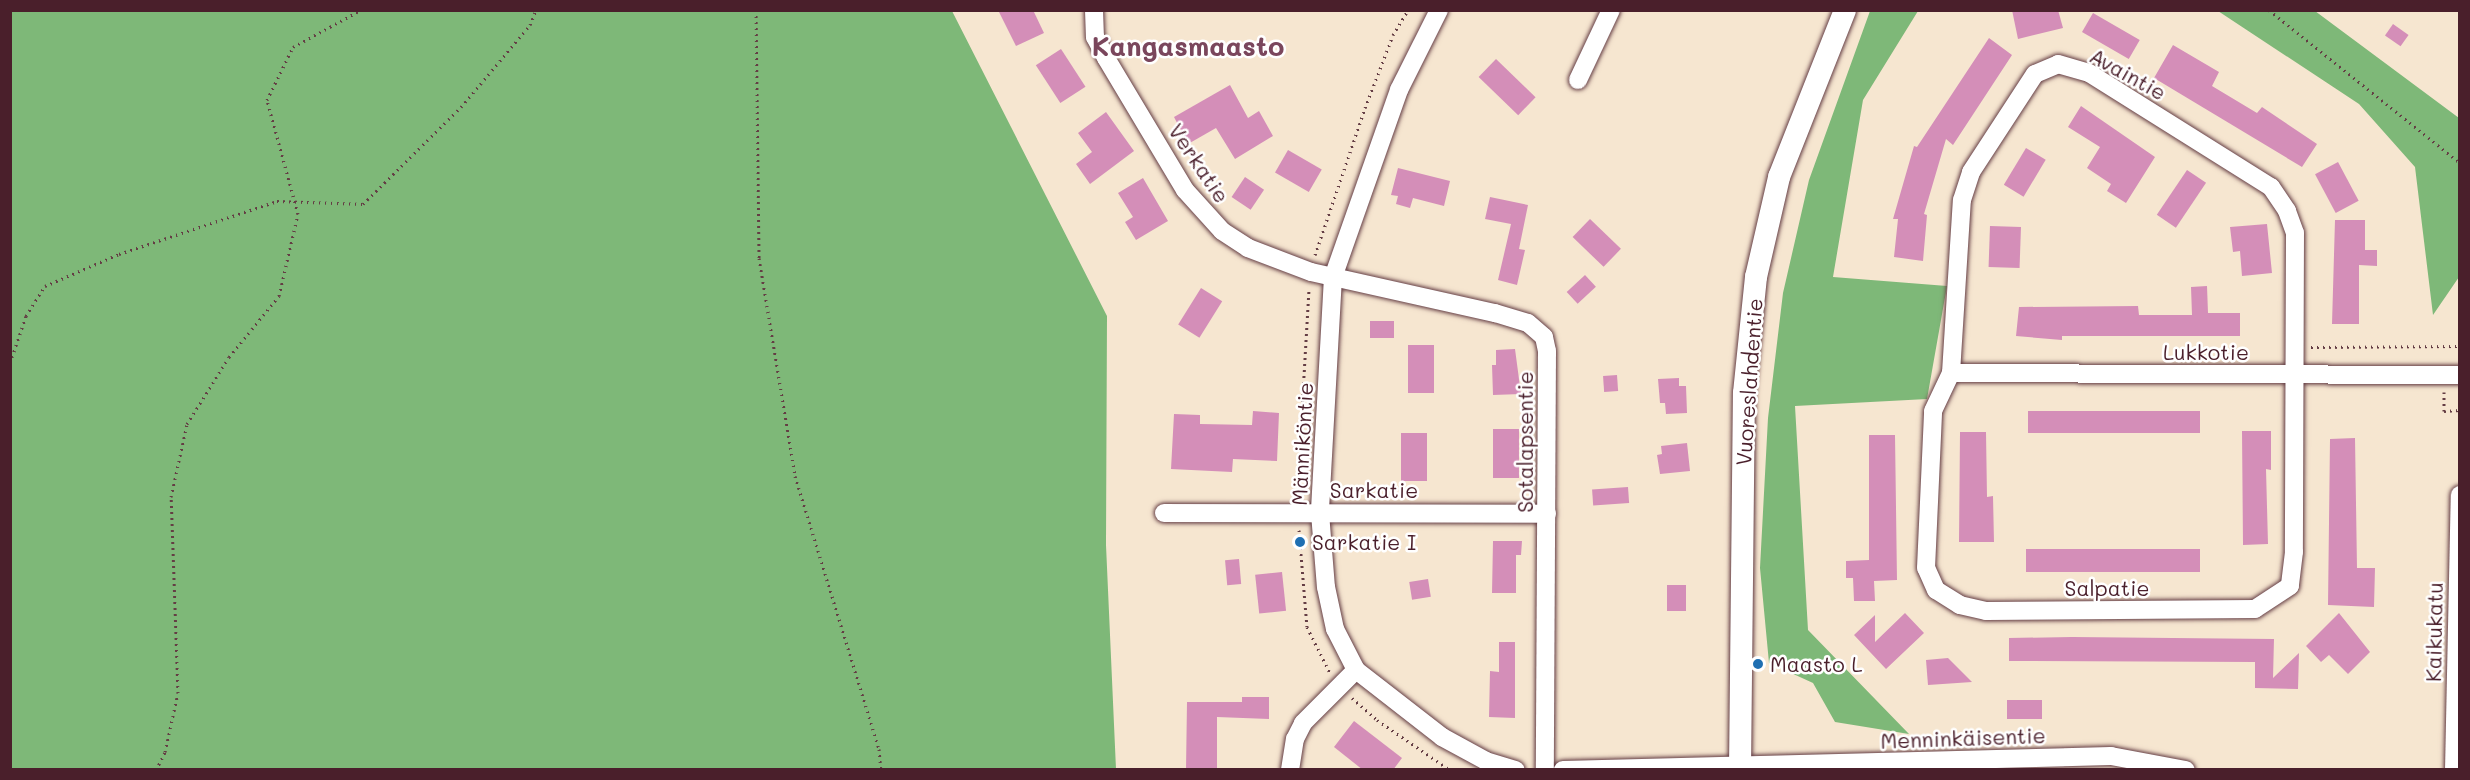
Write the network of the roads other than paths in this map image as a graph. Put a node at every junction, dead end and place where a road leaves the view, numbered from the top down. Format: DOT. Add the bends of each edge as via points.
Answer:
graph roads {
  1 [pos="1094,10"];
  2 [pos="1439,10"];
  3 [pos="1611,10"];
  4 [pos="1845,10"];
  5 [pos="1578,80"];
  6 [pos="1333,277"];
  7 [pos="1952,373"];
  8 [pos="2296,375"];
  9 [pos="2452,375"];
  10 [pos="2460,495"];
  11 [pos="1164,513"];
  12 [pos="1320,513"];
  13 [pos="1547,514"];
  14 [pos="1356,670"];
  15 [pos="1899,766"];
  16 [pos="1740,767"];
  17 [pos="2451,769"];
  18 [pos="1290,770"];
  19 [pos="1515,770"];
  20 [pos="1545,770"];
  21 [pos="1563,770"];
  22 [pos="2186,770"];
  1 -- 6 [label="street, Verkatie" via="1095,37 1106,58 1185,190 1205,216 1248,248"];
  2 -- 6 [label="street, Männiköntie" via="1399,90"];
  3 -- 5 [label="street"];
  4 -- 16 [label="street, Vuoreslahdentie" via="1779,177 1756,277 1744,393"];
  6 -- 12 [label="street, Männiköntie"];
  6 -- 13 [label="street, Sotalapsentie" via="1495,313 1528,323 1544,337"];
  7 -- 8 [label="street, Lukkotie"];
  7 -- 8 [label="street, Avaintie" via="1962,201 1971,172 2035,74 2058,64 2089,73 2271,187 2287,211 2295,233"];
  7 -- 8 [label="street, Salpatie" via="1933,411 1926,568 1936,590 1959,605 1986,611 2255,609 2274,600 2290,586 2294,552"];
  8 -- 9 [label="street, Lukkotie"];
  10 -- 17 [label="street, Kaikukatu"];
  11 -- 12 [label="street, Sarkatie"];
  12 -- 13 [label="street, Sarkatie"];
  12 -- 14 [label="street, Männiköntie" via="1326,587 1335,629"];
  13 -- 20 [label="street, Sotalapsentie"];
  14 -- 18 [label="street" via="1303,723 1295,739"];
  14 -- 19 [label="street, Männiköntie" via="1442,737 1486,761"];
  15 -- 16 [label="street, Menninkäisentie"];
  15 -- 22 [label="street, Menninkäisentie" via="2111,756"];
  16 -- 21 [label="street"];
}
